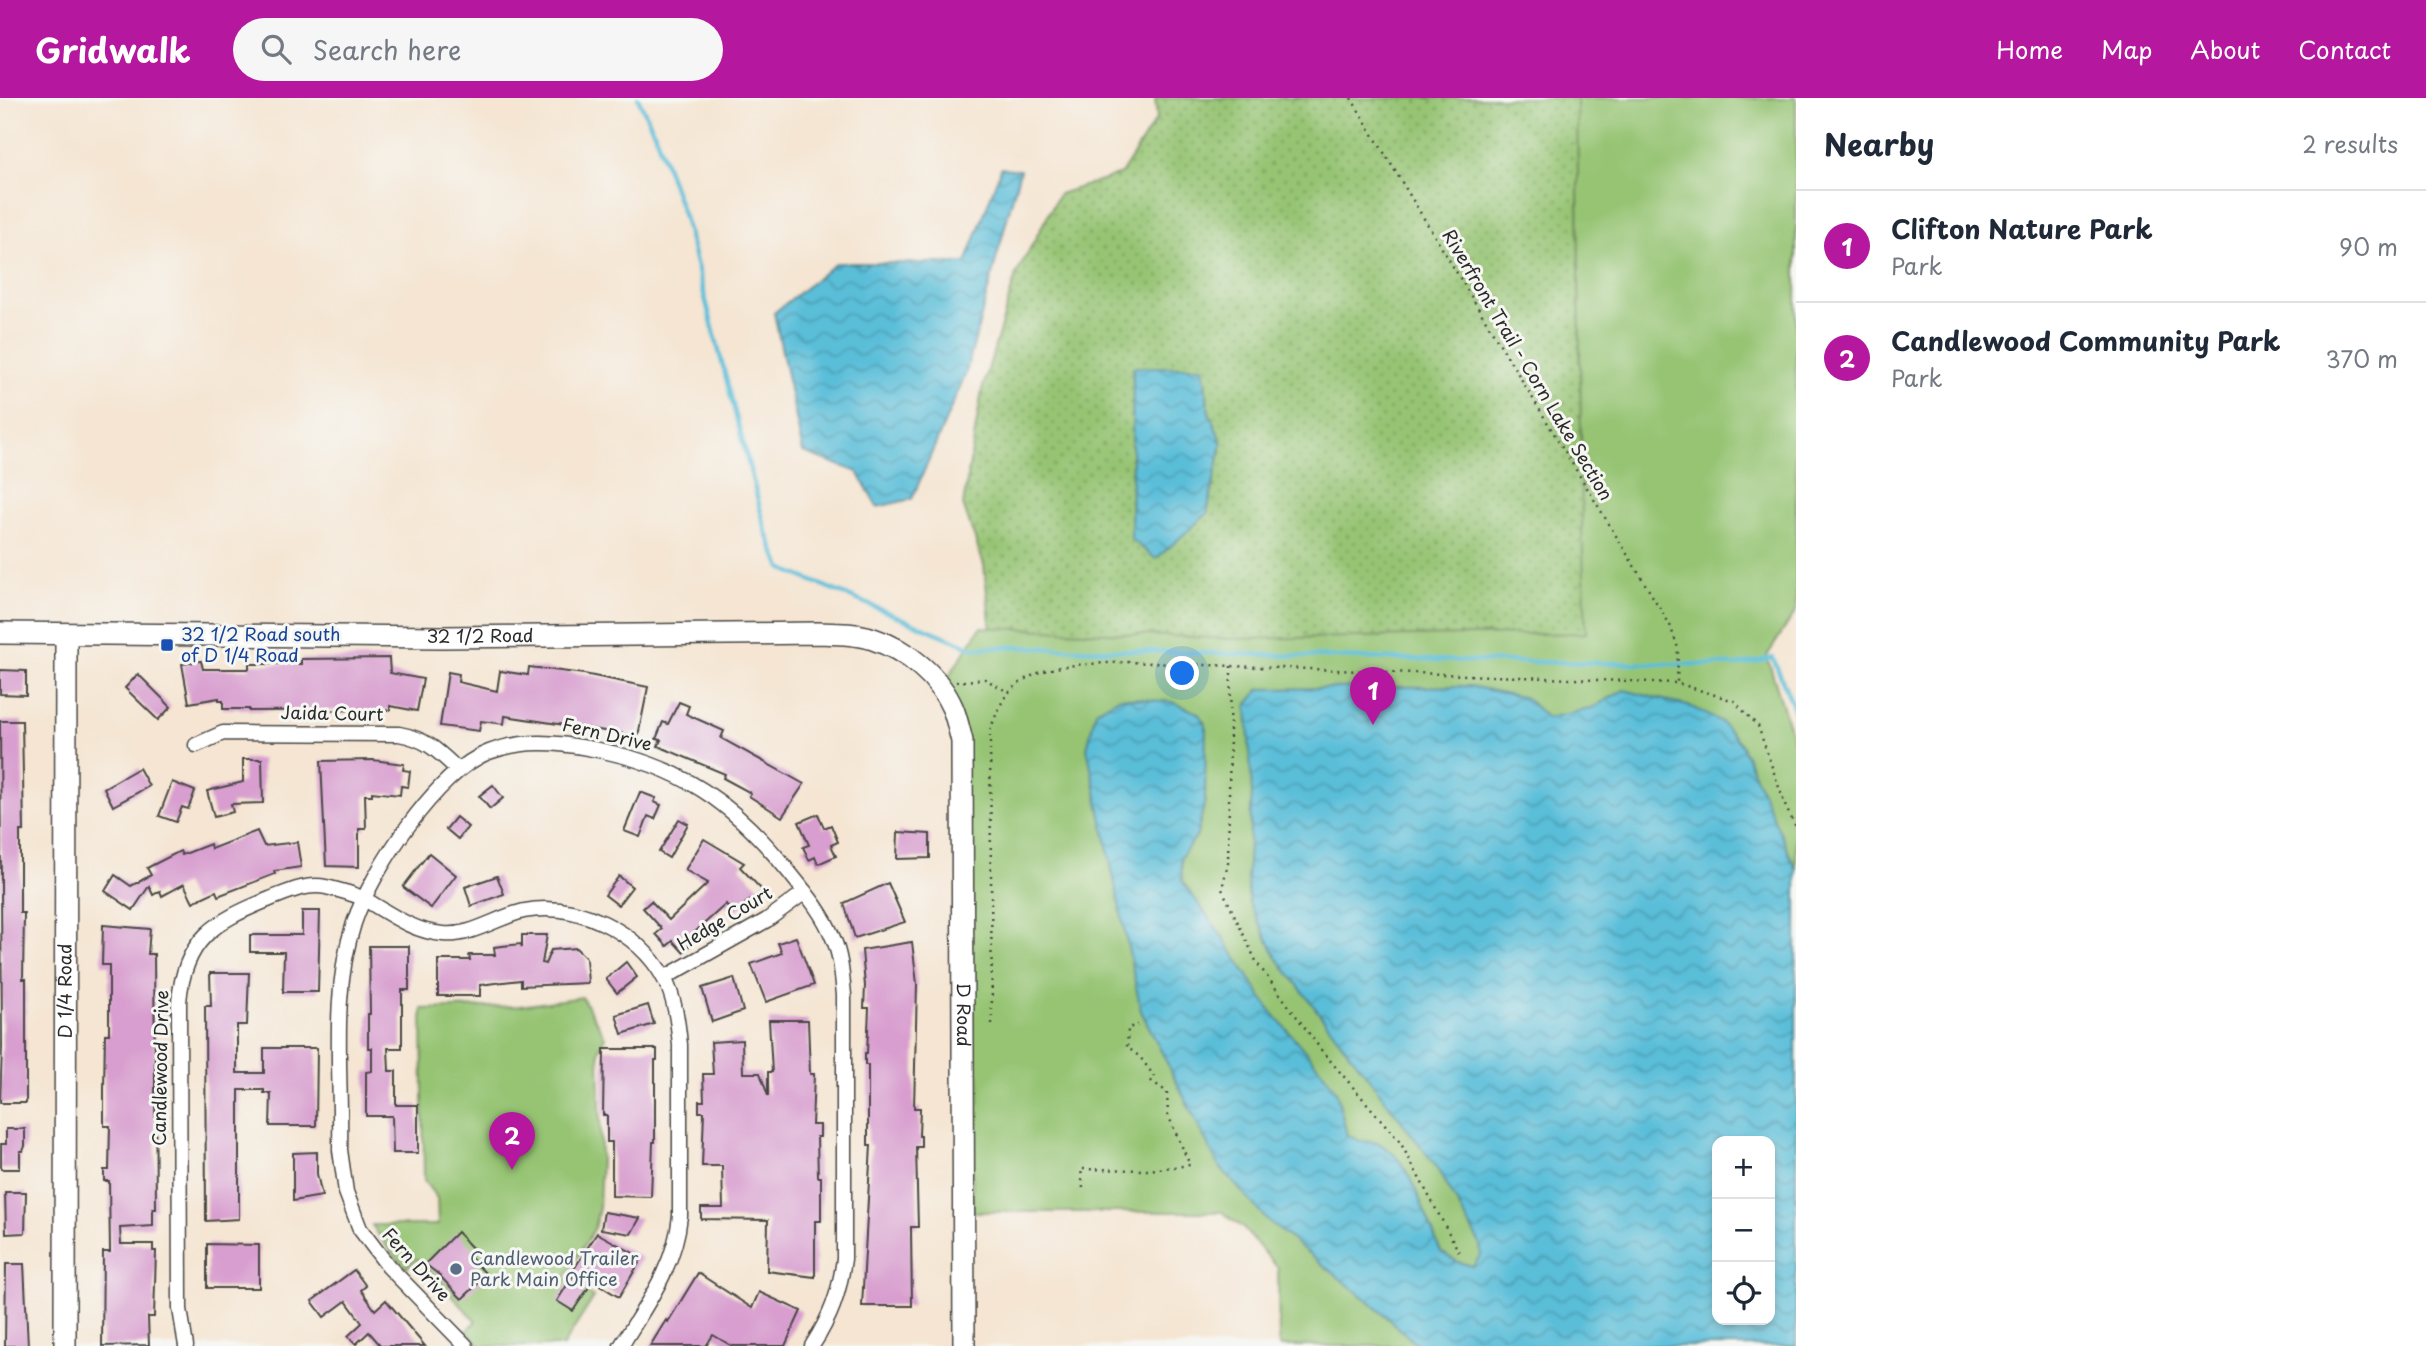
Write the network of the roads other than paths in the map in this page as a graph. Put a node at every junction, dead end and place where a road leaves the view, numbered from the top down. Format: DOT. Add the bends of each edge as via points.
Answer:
graph roads {
  1 [pos="0,634"];
  2 [pos="66,634"];
  3 [pos="942,688"];
  4 [pos="196,745"];
  5 [pos="458,770"];
  6 [pos="805,892"];
  7 [pos="365,899"];
  8 [pos="664,978"];
  9 [pos="65,1346"];
  10 [pos="186,1346"];
  11 [pos="466,1346"];
  12 [pos="621,1346"];
  13 [pos="811,1346"];
  14 [pos="964,1346"];
  1 -- 2 [label="street, 32 1/2 Road"];
  2 -- 3 [label="street, 32 1/2 Road" via="846,634 903,653"];
  2 -- 9 [label="street, D 1/4 Road"];
  3 -- 14 [label="street, D Road" via="962,741 963,768"];
  4 -- 5 [label="street, Jaida Court" via="223,733 399,734 416,737"];
  5 -- 6 [label="street, Fern Drive" via="488,752 527,742 565,743 641,760 702,789 740,817"];
  5 -- 7 [label="street, Fern Drive" via="433,795 382,863"];
  6 -- 8 [label="street, Hedge Court" via="766,920"];
  6 -- 13 [label="street, Fern Drive" via="834,940 844,995 844,1259 830,1317"];
  7 -- 8 [label="street, Candlewood Drive" via="411,925 440,934 463,933 527,911 574,912 623,935"];
  7 -- 10 [label="street, Candlewood Drive" via="312,886 233,914 198,943 185,971 179,1003 179,1263 180,1321"];
  7 -- 11 [label="street, Fern Drive" via="343,962 340,1002 340,1150 346,1192 371,1247"];
  8 -- 12 [label="street, Candlewood Drive" via="679,1024 678,1234 664,1276"];
}
